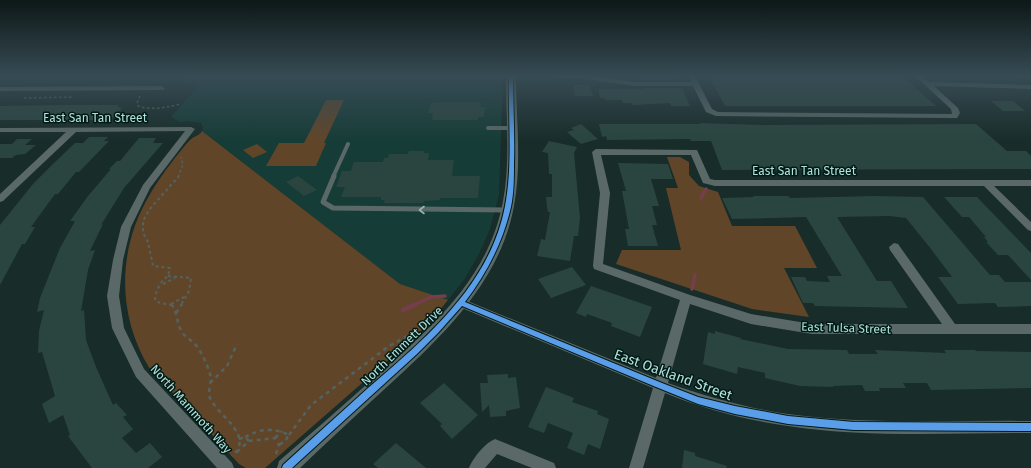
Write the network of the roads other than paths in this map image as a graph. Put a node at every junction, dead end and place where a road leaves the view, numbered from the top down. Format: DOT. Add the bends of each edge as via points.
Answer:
graph roads {
  1 [pos="511,98"];
  2 [pos="703,98"];
  3 [pos="943,98"];
  4 [pos="488,128"];
  5 [pos="511,128"];
  6 [pos="191,129"];
  7 [pos="0,130"];
  8 [pos="73,130"];
  9 [pos="348,144"];
  10 [pos="986,183"];
  11 [pos="1031,183"];
  12 [pos="0,199"];
  13 [pos="507,210"];
  14 [pos="1031,228"];
  15 [pos="894,247"];
  16 [pos="598,266"];
  17 [pos="686,298"];
  18 [pos="461,303"];
  19 [pos="952,329"];
  20 [pos="1031,329"];
  21 [pos="659,385"];
  22 [pos="1031,427"];
  23 [pos="280,464"];
  24 [pos="225,466"];
  25 [pos="476,468"];
  26 [pos="548,468"];
  27 [pos="636,468"];
  1 -- 5 [label="street, North Emmett Drive"];
  2 -- 3 [label="street" via="709,110 716,114 954,116 954,108"];
  4 -- 5 [label="lane"];
  5 -- 13 [label="street, North Emmett Drive" via="511,183"];
  6 -- 8 [label="street, East San Tan Street"];
  6 -- 24 [label="street, North Mammoth Way" via="146,187 126,227 113,296 118,328 140,373"];
  7 -- 8 [label="street, East San Tan Street"];
  8 -- 12 [label="street"];
  13 -- 9 [label="lane, one-way" via="333,208 323,202"];
  10 -- 11 [label="street, East San Tan Street"];
  10 -- 14 [label="street"];
  10 -- 16 [label="street, East San Tan Street" via="715,183 706,181 694,152 596,152 605,193"];
  13 -- 18 [label="street, North Emmett Drive" via="501,234 471,290"];
  15 -- 19 [label="street"];
  16 -- 17 [label="street, East Tulsa Street"];
  17 -- 19 [label="street, East Tulsa Street" via="751,319 812,329"];
  17 -- 21 [label="street"];
  18 -- 21 [label="street, East Oakland Street"];
  18 -- 23 [label="street, North Emmett Drive" via="413,354"];
  19 -- 20 [label="street, East Tulsa Street"];
  21 -- 22 [label="street, East Oakland Street" via="698,400 788,420 854,426"];
  21 -- 27 [label="street"];
  25 -- 26 [label="street" via="496,446"];
}
